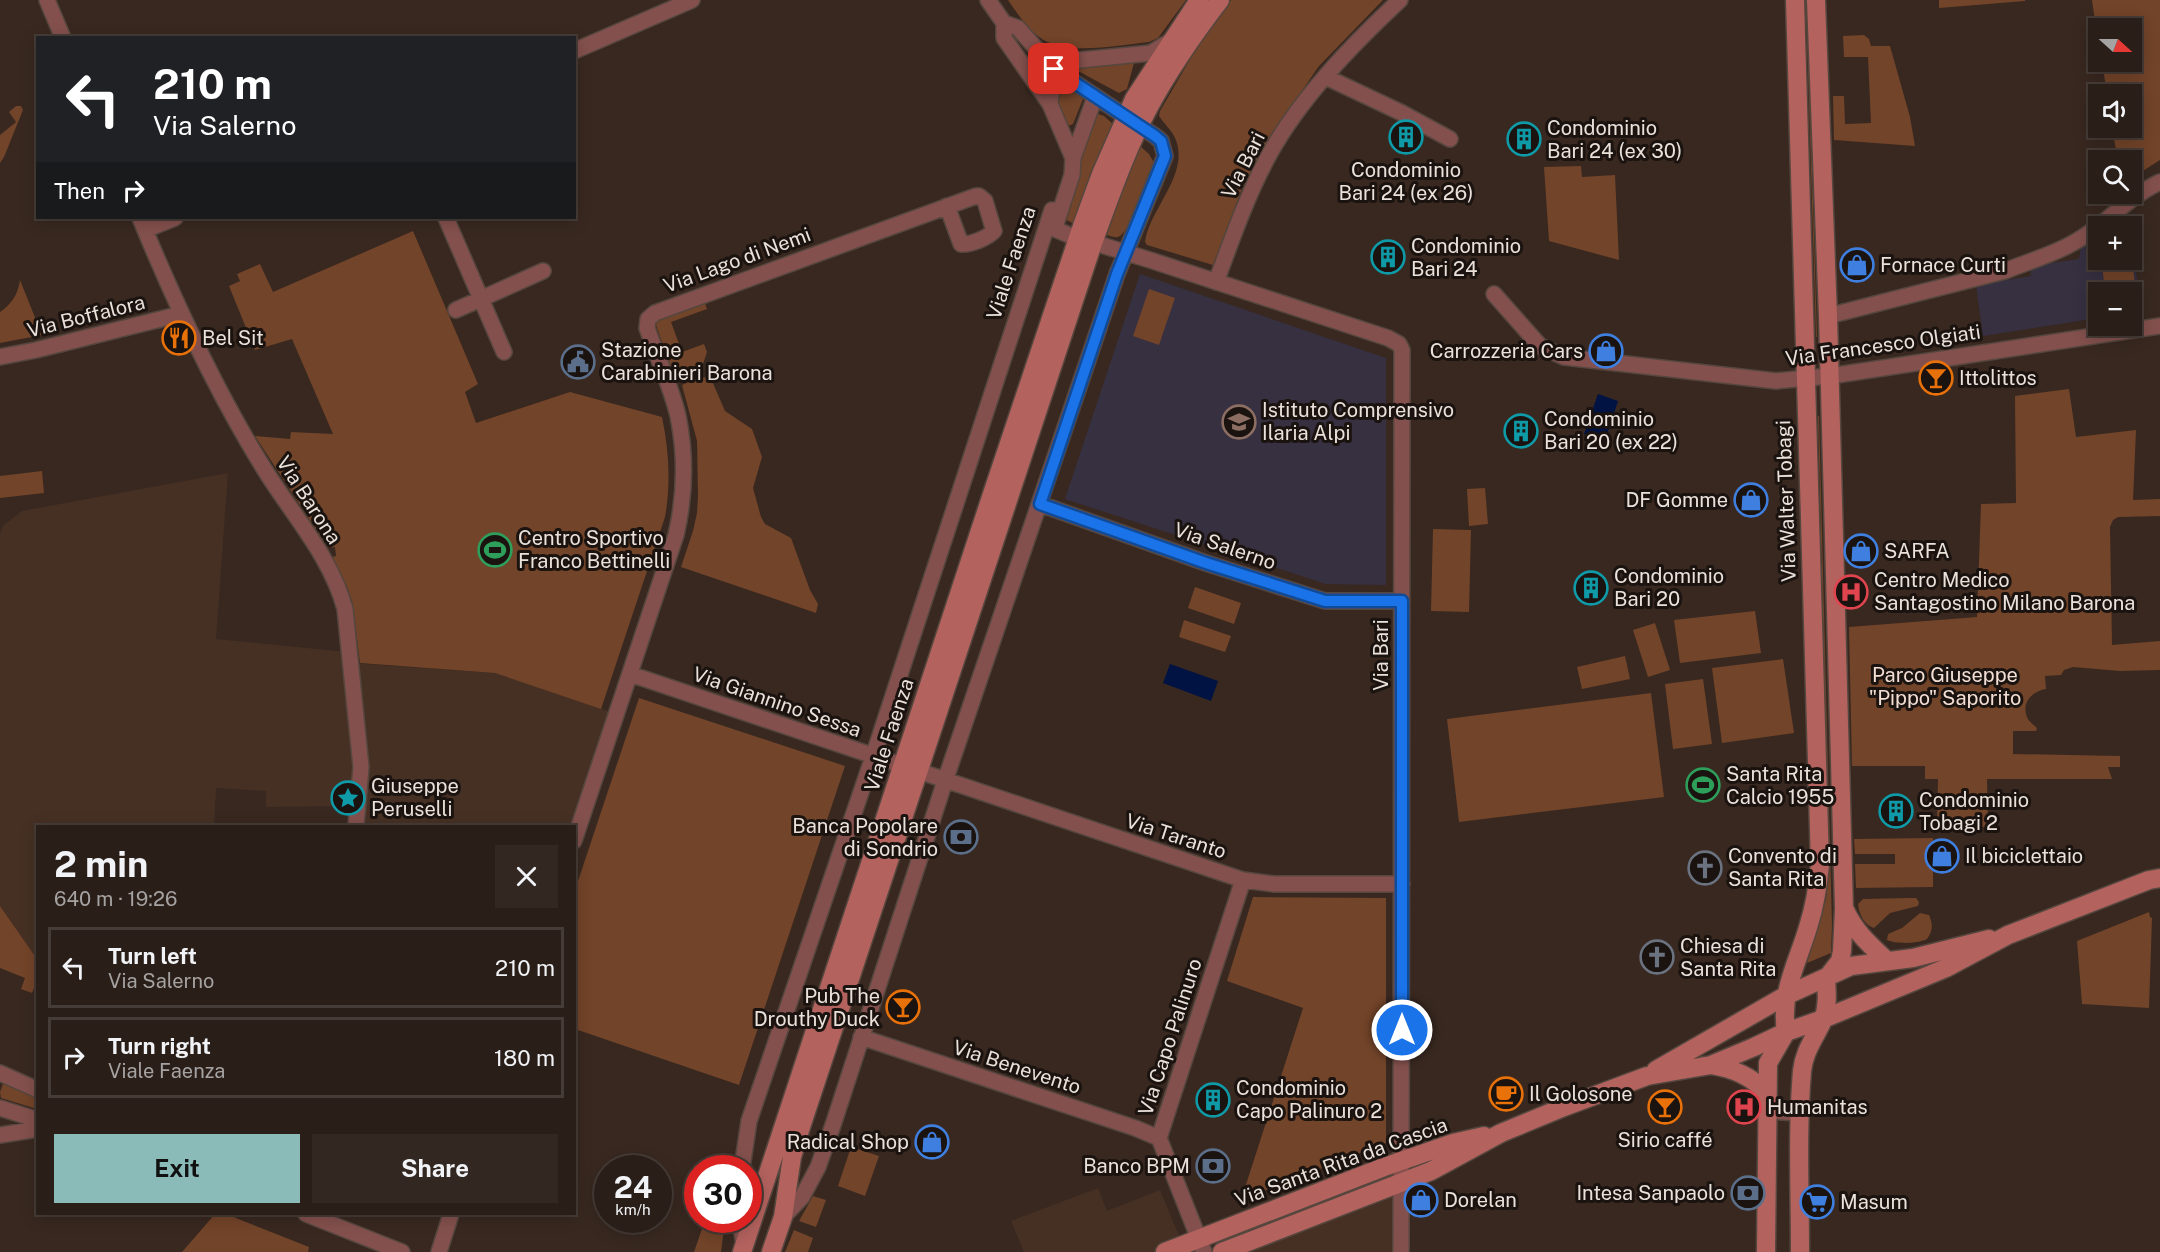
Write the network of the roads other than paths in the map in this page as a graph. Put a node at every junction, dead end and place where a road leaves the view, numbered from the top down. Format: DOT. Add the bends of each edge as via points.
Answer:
graph roads {
  1 [pos="47,0"];
  2 [pos="692,0"];
  3 [pos="988,0"];
  4 [pos="1199,0"];
  5 [pos="1220,0"];
  6 [pos="1400,0"];
  7 [pos="1795,0"];
  8 [pos="1816,0"];
  9 [pos="1004,23"];
  10 [pos="62,36"];
  11 [pos="1174,36"];
  12 [pos="576,50"];
  13 [pos="1054,69"];
  14 [pos="1326,77"];
  15 [pos="1095,97"];
  16 [pos="1050,104"];
  17 [pos="1133,122"];
  18 [pos="1450,139"];
  19 [pos="1072,159"];
  20 [pos="2160,182"];
  21 [pos="947,206"];
  22 [pos="170,219"];
  23 [pos="446,219"];
  24 [pos="142,224"];
  25 [pos="1086,241"];
  26 [pos="1126,252"];
  27 [pos="543,272"];
  28 [pos="1216,282"];
  29 [pos="1494,294"];
  30 [pos="481,299"];
  31 [pos="456,310"];
  32 [pos="181,314"];
  33 [pos="1828,316"];
  34 [pos="2160,326"];
  35 [pos="504,352"];
  36 [pos="0,357"];
  37 [pos="1830,376"];
  38 [pos="1805,379"];
  39 [pos="1040,504"];
  40 [pos="1402,601"];
  41 [pos="630,674"];
  42 [pos="873,757"];
  43 [pos="910,769"];
  44 [pos="945,781"];
  45 [pos="356,825"];
  46 [pos="576,835"];
  47 [pos="2156,877"];
  48 [pos="1243,880"];
  49 [pos="1402,884"];
  50 [pos="1844,909"];
  51 [pos="2008,935"];
  52 [pos="1887,961"];
  53 [pos="1826,979"];
  54 [pos="1785,996"];
  55 [pos="1823,1019"];
  56 [pos="1786,1032"];
  57 [pos="861,1037"];
  58 [pos="1711,1065"];
  59 [pos="0,1073"];
  60 [pos="1647,1076"];
  61 [pos="36,1089"];
  62 [pos="1768,1102"];
  63 [pos="0,1108"];
  64 [pos="1800,1113"];
  65 [pos="36,1119"];
  66 [pos="36,1129"];
  67 [pos="1501,1133"];
  68 [pos="0,1135"];
  69 [pos="1159,1138"];
  70 [pos="744,1155"];
  71 [pos="1402,1161"];
  72 [pos="1402,1182"];
  73 [pos="309,1215"];
  74 [pos="451,1215"];
  75 [pos="783,1217"];
  76 [pos="741,1233"];
  77 [pos="1202,1246"];
  78 [pos="743,1250"];
  79 [pos="402,1252"];
  80 [pos="439,1252"];
  81 [pos="771,1252"];
  82 [pos="1165,1252"];
  83 [pos="1222,1252"];
  84 [pos="1401,1252"];
  85 [pos="1766,1252"];
  86 [pos="1800,1252"];
  1 -- 10 [label="street"];
  2 -- 12 [label="street"];
  3 -- 9 [label="street"];
  4 -- 11 [label="street, Viale Faenza"];
  5 -- 17 [label="street, Viale Faenza"];
  6 -- 14 [label="street, Via Bari"];
  7 -- 38 [label="street, Via Walter Tobagi"];
  8 -- 33 [label="street"];
  9 -- 13 [label="street" via="1018,28"];
  9 -- 16 [label="street" via="1004,38"];
  11 -- 13 [label="street, Viale Faenza" via="1151,53 1080,60"];
  11 -- 17 [label="street, Viale Faenza" via="1134,99"];
  13 -- 15 [label="street, Viale Faenza"];
  13 -- 16 [label="street"];
  14 -- 18 [label="street"];
  14 -- 28 [label="street, Via Bari" via="1270,152"];
  15 -- 17 [label="street, Viale Faenza"];
  15 -- 19 [label="street, Viale Faenza"];
  16 -- 19 [label="street"];
  17 -- 25 [label="street, Viale Faenza"];
  17 -- 26 [label="street, Viale Faenza" via="1161,141 1165,156"];
  19 -- 25 [label="street, Viale Faenza" via="1072,175 1057,230"];
  19 -- 42 [label="street, Viale Faenza" via="1064,172"];
  20 -- 33 [label="street" via="2074,243 2031,261"];
  21 -- 41 [label="street, Via Lago di Nemi" via="655,312 648,319 647,328 677,414 683,492 676,535"];
  22 -- 24 [label="street"];
  23 -- 30 [label="street"];
  24 -- 32 [label="street, Via Barona"];
  25 -- 26 [label="street, Viale Faenza"];
  25 -- 43 [label="street, Viale Faenza"];
  26 -- 28 [label="street, Via Bari"];
  26 -- 39 [label="street, Viale Faenza"];
  27 -- 30 [label="street"];
  28 -- 40 [label="street, Via Bari" via="1388,338 1400,346"];
  29 -- 38 [label="street, Via Francesco Olgiati" via="1540,346 1564,357 1776,381"];
  30 -- 31 [label="street"];
  30 -- 35 [label="street"];
  32 -- 36 [label="street, Via Boffalora"];
  32 -- 45 [label="street, Via Barona" via="263,467 340,588 361,767"];
  33 -- 37 [label="street"];
  34 -- 37 [label="street, Via Francesco Olgiati"];
  37 -- 38 [label="street, Via Francesco Olgiati"];
  37 -- 50 [label="street"];
  38 -- 54 [label="street, Via Walter Tobagi" via="1820,865 1814,905"];
  39 -- 40 [label="street, Via Salerno" via="1325,601"];
  39 -- 44 [label="street, Viale Faenza"];
  40 -- 49 [label="street, Via Bari"];
  41 -- 42 [label="street, Via Giannino Sessa"];
  41 -- 46 [label="street, Via Lago di Nemi"];
  42 -- 43 [label="street, Via Giannino Sessa"];
  42 -- 70 [label="street, Viale Faenza" via="749,1121"];
  43 -- 44 [label="street, Via Giannino Sessa"];
  43 -- 75 [label="street, Viale Faenza" via="795,1147"];
  43 -- 78 [label="street, Viale Faenza"];
  44 -- 48 [label="street, Via Taranto"];
  44 -- 57 [label="street, Viale Faenza"];
  47 -- 51 [label="street"];
  48 -- 49 [label="street, Via Taranto" via="1274,884"];
  48 -- 69 [label="street, Via Capo Palinuro"];
  49 -- 71 [label="street, Via Bari"];
  50 -- 52 [label="street" via="1862,938"];
  50 -- 53 [label="street" via="1840,961"];
  51 -- 52 [label="street"];
  51 -- 55 [label="street" via="1946,968"];
  52 -- 53 [label="street" via="1851,966"];
  53 -- 54 [label="street, Via Santa Rita da Cascia"];
  53 -- 55 [label="street" via="1828,1002"];
  54 -- 56 [label="street, Via Walter Tobagi"];
  54 -- 60 [label="street, Via Santa Rita da Cascia"];
  55 -- 56 [label="street, Via Santa Rita da Cascia"];
  55 -- 64 [label="street" via="1806,1051"];
  56 -- 58 [label="street, Via Santa Rita da Cascia"];
  56 -- 62 [label="street" via="1768,1063"];
  57 -- 69 [label="street, Via Benevento"];
  57 -- 75 [label="street, Viale Faenza" via="818,1167 802,1197"];
  58 -- 60 [label="street, Via Santa Rita da Cascia"];
  58 -- 62 [label="street" via="1748,1076"];
  59 -- 61 [label="street"];
  60 -- 67 [label="street, Via Santa Rita da Cascia"];
  62 -- 64 [label="street"];
  62 -- 85 [label="street"];
  63 -- 65 [label="street"];
  64 -- 86 [label="street"];
  66 -- 68 [label="street"];
  67 -- 71 [label="street, Via Santa Rita da Cascia" via="1452,1143"];
  67 -- 72 [label="street, Via Santa Rita da Cascia" via="1431,1171"];
  69 -- 77 [label="street, Via Capo Palinuro"];
  71 -- 72 [label="street, Via Bari"];
  71 -- 77 [label="street, Via Santa Rita da Cascia" via="1328,1188"];
  72 -- 83 [label="street, Via Santa Rita da Cascia"];
  72 -- 84 [label="street, Via Bari"];
  73 -- 79 [label="street"];
  74 -- 80 [label="street"];
  75 -- 81 [label="street, Viale Faenza"];
  76 -- 78 [label="street, Viale Faenza"];
  77 -- 82 [label="street, Via Santa Rita da Cascia"];
}
